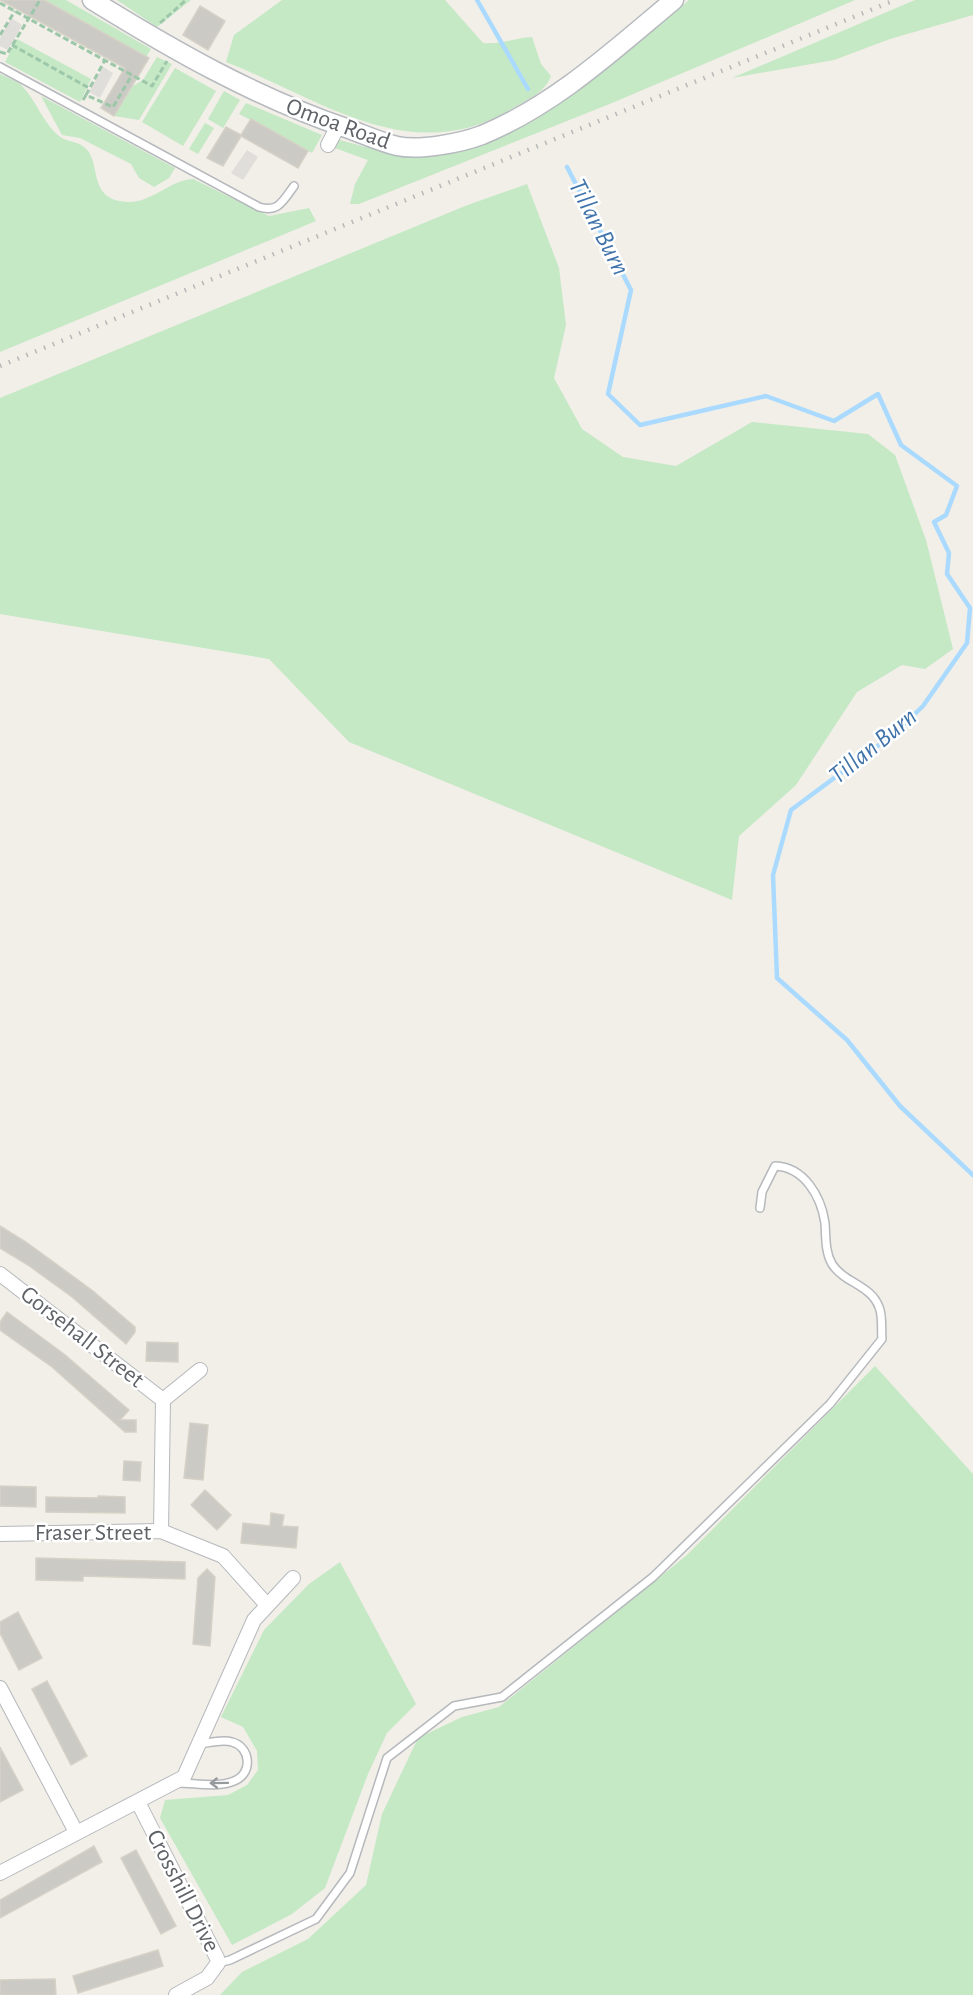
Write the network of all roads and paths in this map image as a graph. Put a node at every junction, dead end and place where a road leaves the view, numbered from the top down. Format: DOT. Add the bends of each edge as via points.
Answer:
graph roads {
  1 [pos="40,0"];
  2 [pos="92,0"];
  3 [pos="186,0"];
  4 [pos="674,0"];
  5 [pos="0,3"];
  6 [pos="15,11"];
  7 [pos="29,19"];
  8 [pos="0,35"];
  9 [pos="149,36"];
  10 [pos="12,45"];
  11 [pos="0,50"];
  12 [pos="173,50"];
  13 [pos="105,60"];
  14 [pos="0,67"];
  15 [pos="132,75"];
  16 [pos="89,88"];
  17 [pos="86,95"];
  18 [pos="82,102"];
  19 [pos="338,126"];
  20 [pos="328,145"];
  21 [pos="294,186"];
  22 [pos="760,1208"];
  23 [pos="0,1274"];
  24 [pos="200,1370"];
  25 [pos="163,1400"];
  26 [pos="161,1532"];
  27 [pos="0,1534"];
  28 [pos="293,1578"];
  29 [pos="267,1605"];
  30 [pos="0,1688"];
  31 [pos="200,1744"];
  32 [pos="176,1783"];
  33 [pos="138,1802"];
  34 [pos="76,1832"];
  35 [pos="0,1873"];
  36 [pos="218,1963"];
  37 [pos="176,1995"];
  1 -- 7 [label="path"];
  2 -- 9 [label="main road, Omoa Road"];
  3 -- 9 [label="path"];
  4 -- 19 [label="main road, Omoa Road" via="590,70 535,107 481,135 445,145 399,147"];
  5 -- 6 [label="path"];
  6 -- 7 [label="path"];
  6 -- 8 [label="path"];
  7 -- 10 [label="path"];
  7 -- 13 [label="path"];
  9 -- 12 [label="main road, Omoa Road"];
  10 -- 11 [label="path" via="7,54"];
  10 -- 16 [label="path"];
  12 -- 15 [label="path" via="152,86"];
  12 -- 19 [label="main road, Omoa Road" via="268,98"];
  13 -- 15 [label="path"];
  13 -- 16 [label="path"];
  14 -- 21 [label="lane" via="259,207 277,208"];
  15 -- 17 [label="path" via="113,107"];
  16 -- 17 [label="path"];
  17 -- 18 [label="path"];
  19 -- 20 [label="street"];
  22 -- 36 [label="lane" via="762,1192 775,1166 803,1176 820,1203 832,1264 846,1280 867,1291 879,1306 882,1339 830,1404 653,1577 502,1698 454,1706 387,1758 350,1873 316,1919"];
  23 -- 25 [label="street, Gorsehall Street"];
  24 -- 25 [label="street"];
  25 -- 26 [label="street"];
  26 -- 27 [label="street, Fraser Street"];
  26 -- 29 [label="street, Fraser Street" via="223,1556"];
  28 -- 29 [label="street"];
  29 -- 31 [label="street" via="254,1620"];
  30 -- 34 [label="street"];
  31 -- 32 [label="street" via="191,1766"];
  31 -- 32 [label="lane, one-way" via="226,1741 239,1745 248,1763 243,1775 227,1783"];
  32 -- 33 [label="street"];
  33 -- 34 [label="street"];
  33 -- 36 [label="street, Crosshill Drive" via="216,1952"];
  34 -- 35 [label="street"];
  36 -- 37 [label="street, Crosshill Drive" via="207,1978"];
}
